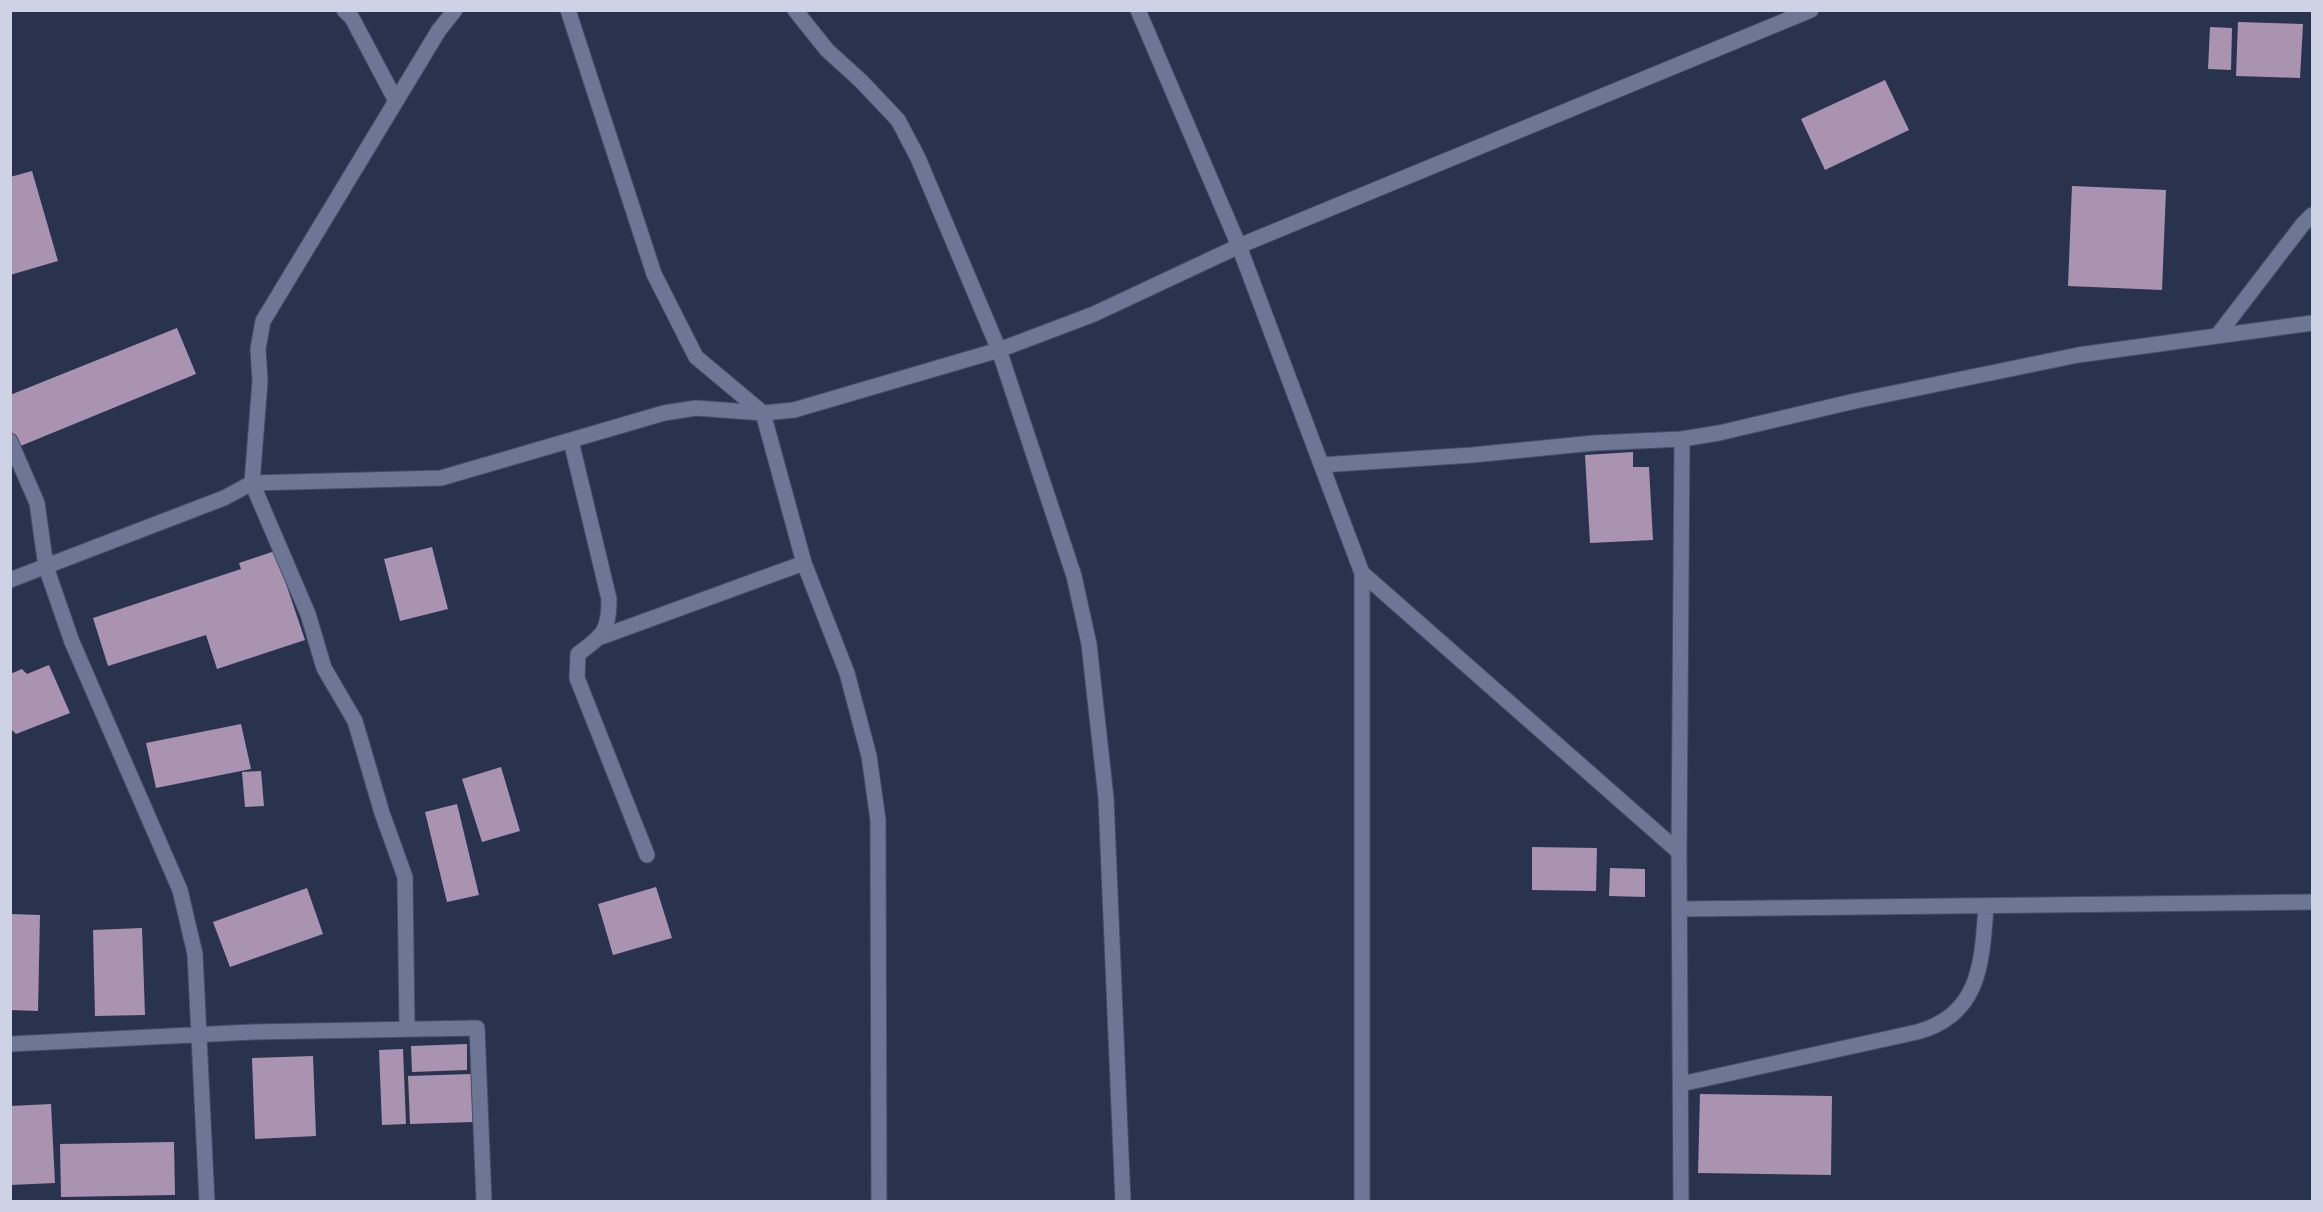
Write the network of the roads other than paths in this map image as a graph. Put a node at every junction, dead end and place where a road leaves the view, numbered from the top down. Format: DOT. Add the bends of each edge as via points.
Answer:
graph roads {
  1 [pos="344,10"];
  2 [pos="455,10"];
  3 [pos="568,10"];
  4 [pos="795,10"];
  5 [pos="1137,10"];
  6 [pos="1811,10"];
  7 [pos="396,101"];
  8 [pos="2313,215"];
  9 [pos="1239,246"];
  10 [pos="2313,323"];
  11 [pos="2217,336"];
  12 [pos="999,350"];
  13 [pos="763,413"];
  14 [pos="1682,439"];
  15 [pos="10,441"];
  16 [pos="570,441"];
  17 [pos="1321,465"];
  18 [pos="252,483"];
  19 [pos="804,563"];
  20 [pos="46,567"];
  21 [pos="1362,573"];
  22 [pos="10,580"];
  23 [pos="601,637"];
  24 [pos="1679,852"];
  25 [pos="647,855"];
  26 [pos="2313,902"];
  27 [pos="1986,906"];
  28 [pos="1680,909"];
  29 [pos="407,1028"];
  30 [pos="200,1034"];
  31 [pos="10,1044"];
  32 [pos="1681,1084"];
  33 [pos="207,1202"];
  34 [pos="483,1202"];
  35 [pos="879,1202"];
  36 [pos="1123,1202"];
  37 [pos="1362,1202"];
  38 [pos="1682,1202"];
  1 -- 7 [label="street"];
  2 -- 7 [label="street"];
  3 -- 13 [label="street" via="654,274 696,357"];
  4 -- 12 [label="street" via="827,50 898,120 918,158"];
  5 -- 9 [label="street"];
  6 -- 9 [label="street"];
  7 -- 18 [label="street" via="263,321 258,349 260,381"];
  8 -- 11 [label="street" via="2302,224"];
  9 -- 12 [label="street" via="1094,314"];
  9 -- 17 [label="street"];
  10 -- 11 [label="street"];
  11 -- 14 [label="street" via="2078,355"];
  12 -- 13 [label="street" via="794,410"];
  12 -- 36 [label="street" via="1074,576 1089,644 1106,798"];
  13 -- 16 [label="street" via="696,408 664,413"];
  13 -- 19 [label="street"];
  14 -- 17 [label="street"];
  14 -- 24 [label="street"];
  15 -- 20 [label="street" via="37,503"];
  16 -- 18 [label="street" via="441,478"];
  16 -- 23 [label="street" via="609,599 609,616"];
  17 -- 21 [label="street"];
  18 -- 20 [label="street" via="224,498"];
  18 -- 29 [label="street" via="308,614 324,668 355,722 405,877"];
  19 -- 23 [label="street"];
  19 -- 35 [label="street" via="847,674 869,756 878,820"];
  20 -- 22 [label="street"];
  20 -- 30 [label="street" via="72,642 180,890 195,954"];
  21 -- 24 [label="street"];
  21 -- 37 [label="street"];
  23 -- 25 [label="street" via="578,654 576,678"];
  24 -- 28 [label="street"];
  26 -- 27 [label="street"];
  27 -- 28 [label="street"];
  27 -- 32 [label="street" via="1976,982 1947,1020 1917,1032"];
  28 -- 32 [label="street"];
  29 -- 30 [label="street"];
  29 -- 34 [label="street" via="477,1028"];
  30 -- 31 [label="street"];
  30 -- 33 [label="street"];
  32 -- 38 [label="street"];
}
